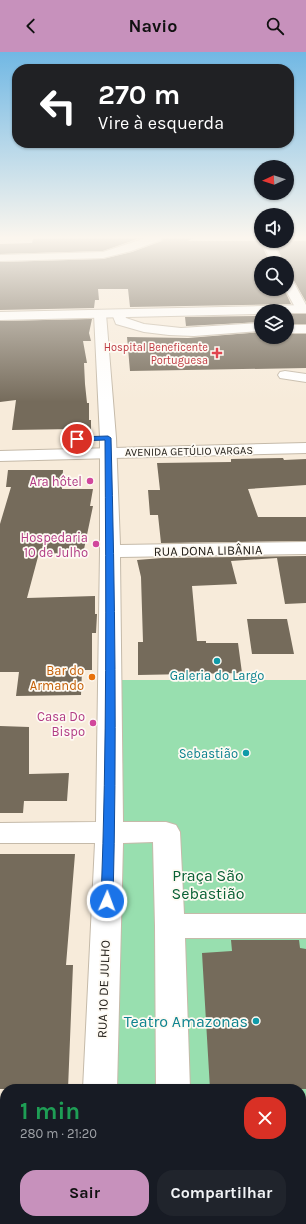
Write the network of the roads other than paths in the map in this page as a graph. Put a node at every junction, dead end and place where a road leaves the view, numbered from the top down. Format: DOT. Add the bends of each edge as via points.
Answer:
graph roads {
  1 [pos="294,293"];
  2 [pos="304,309"];
  3 [pos="100,314"];
  4 [pos="118,314"];
  5 [pos="0,316"];
  6 [pos="254,327"];
  7 [pos="294,328"];
  8 [pos="306,329"];
  9 [pos="286,375"];
  10 [pos="306,378"];
  11 [pos="306,435"];
  12 [pos="0,441"];
  13 [pos="108,445"];
  14 [pos="306,448"];
  15 [pos="0,456"];
  16 [pos="306,548"];
  17 [pos="110,551"];
  18 [pos="109,831"];
  19 [pos="0,833"];
  20 [pos="170,926"];
  21 [pos="306,926"];
  22 [pos="100,1084"];
  23 [pos="173,1084"];
  1 -- 2 [label="street"];
  2 -- 4 [label="street"];
  3 -- 4 [label="street"];
  3 -- 5 [label="street"];
  3 -- 13 [label="street, RUA 10 DE JULHO"];
  4 -- 6 [label="street" via="121,321 154,330"];
  7 -- 8 [label="street"];
  9 -- 10 [label="street"];
  11 -- 13 [label="street, AVENIDA GETÚLIO VARGAS"];
  12 -- 13 [label="street, AVENIDA GETÚLIO VARGAS"];
  13 -- 14 [label="street, AVENIDA GETÚLIO VARGAS"];
  13 -- 15 [label="street, AVENIDA GETÚLIO VARGAS"];
  13 -- 17 [label="street, RUA 10 DE JULHO"];
  16 -- 17 [label="street, RUA DONA LIBÂNIA"];
  17 -- 18 [label="street, RUA 10 DE JULHO"];
  18 -- 19 [label="street"];
  18 -- 20 [label="street" via="166,832"];
  18 -- 22 [label="street, RUA 10 DE JULHO"];
  20 -- 21 [label="street"];
  20 -- 23 [label="street"];
}
